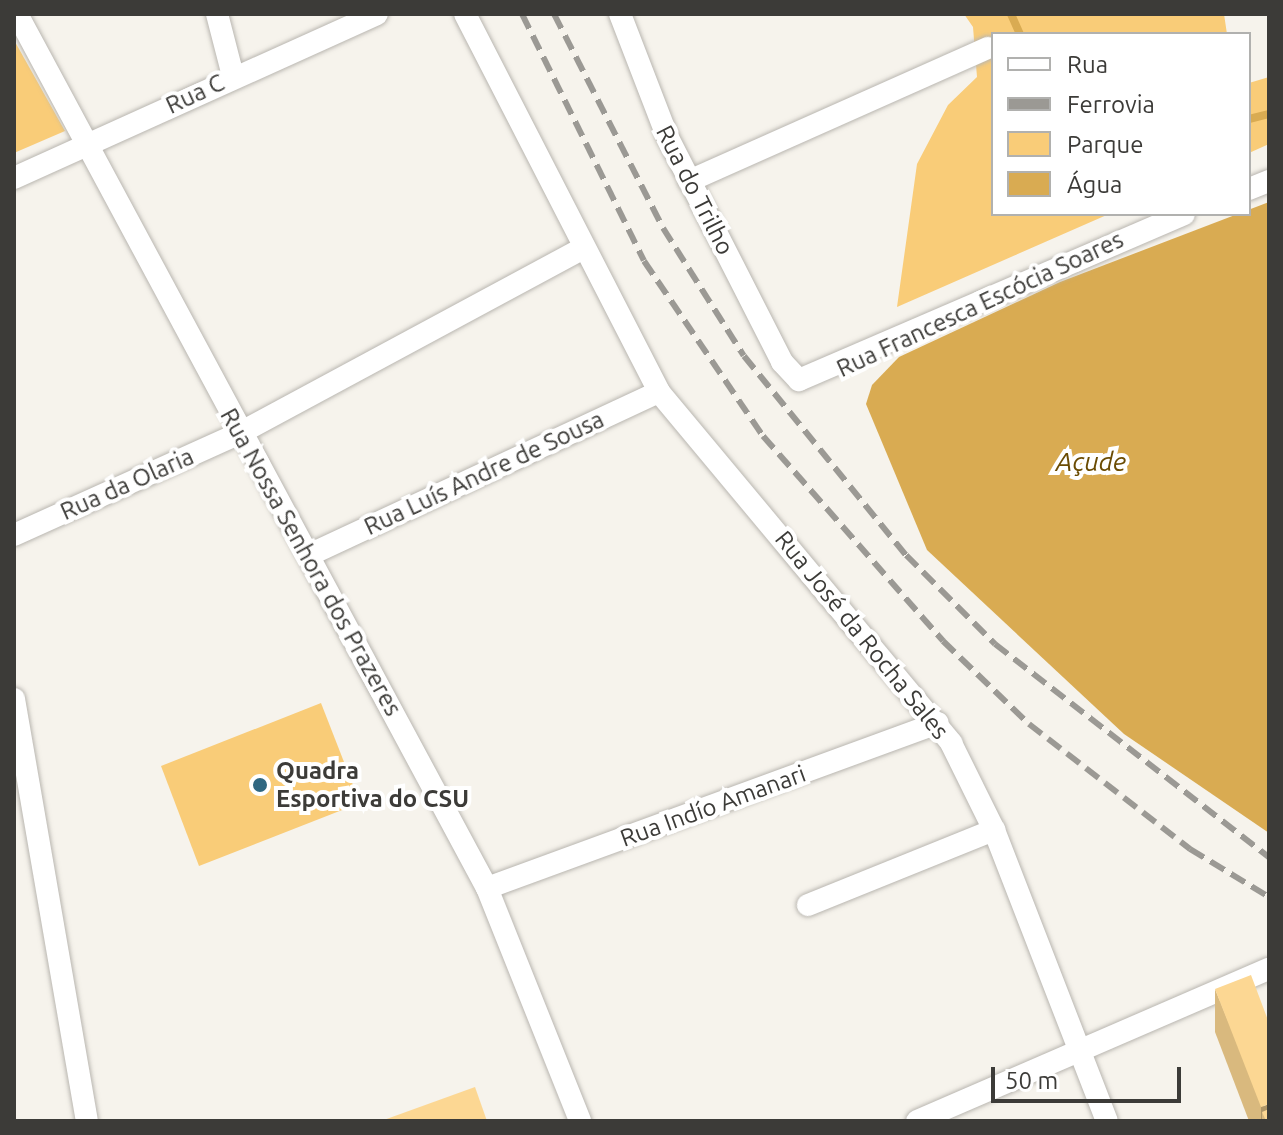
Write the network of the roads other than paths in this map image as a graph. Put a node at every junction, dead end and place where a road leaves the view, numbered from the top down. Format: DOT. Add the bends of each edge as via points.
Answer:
graph roads {
  1 [pos="17,14"];
  2 [pos="217,14"];
  3 [pos="377,14"];
  4 [pos="465,14"];
  5 [pos="620,14"];
  6 [pos="988,48"];
  7 [pos="233,76"];
  8 [pos="87,145"];
  9 [pos="14,178"];
  10 [pos="689,181"];
  11 [pos="1180,216"];
  12 [pos="582,249"];
  13 [pos="782,362"];
  14 [pos="659,392"];
  15 [pos="240,433"];
  16 [pos="14,535"];
  17 [pos="309,555"];
  18 [pos="14,699"];
  19 [pos="938,723"];
  20 [pos="24,829"];
  21 [pos="994,830"];
  22 [pos="487,888"];
  23 [pos="808,905"];
  24 [pos="1269,969"];
  25 [pos="1078,1053"];
  26 [pos="87,1121"];
  27 [pos="580,1121"];
  28 [pos="917,1121"];
  29 [pos="1107,1121"];
  1 -- 8 [label="street, Rua Nossa Senhora dos Prazeres"];
  2 -- 7 [label="street"];
  3 -- 7 [label="street, Rua C"];
  4 -- 12 [label="street, Rua José da Rocha Sales"];
  5 -- 10 [label="street, Rua do Trilho"];
  6 -- 10 [label="street"];
  7 -- 8 [label="street, Rua C"];
  8 -- 9 [label="street, Rua C"];
  8 -- 15 [label="street, Rua Nossa Senhora dos Prazeres"];
  10 -- 13 [label="street, Rua do Trilho"];
  11 -- 13 [label="street, Rua Francesca Escócia Soares" via="821,376 799,380"];
  12 -- 14 [label="street, Rua José da Rocha Sales"];
  12 -- 15 [label="street, Rua da Olaria"];
  14 -- 17 [label="street, Rua Luís Andre de Sousa"];
  14 -- 19 [label="street, Rua José da Rocha Sales"];
  15 -- 16 [label="street, Rua da Olaria"];
  15 -- 17 [label="street, Rua Nossa Senhora dos Prazeres"];
  17 -- 22 [label="street, Rua Nossa Senhora dos Prazeres"];
  18 -- 20 [label="street"];
  19 -- 21 [label="street, Rua José da Rocha Sales"];
  19 -- 22 [label="street, Rua Indío Amanari"];
  20 -- 26 [label="street"];
  21 -- 23 [label="street"];
  21 -- 25 [label="street, Rua José da Rocha Sales"];
  22 -- 27 [label="street, Rua Nossa Senhora dos Prazeres"];
  24 -- 25 [label="street"];
  25 -- 28 [label="street"];
  25 -- 29 [label="street, Rua José da Rocha Sales"];
}
